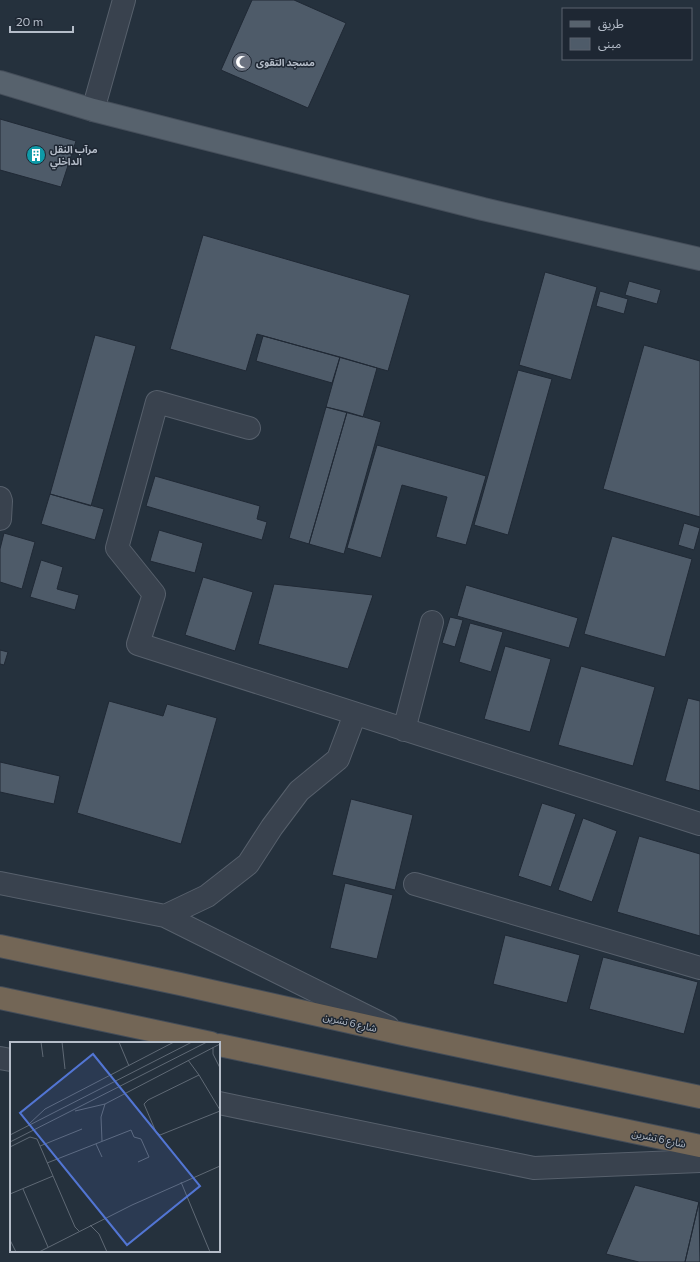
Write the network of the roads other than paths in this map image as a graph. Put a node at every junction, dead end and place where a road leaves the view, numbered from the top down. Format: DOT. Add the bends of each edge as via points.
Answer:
graph roads {
  1 [pos="124,0"];
  2 [pos="0,82"];
  3 [pos="93,110"];
  4 [pos="700,259"];
  5 [pos="249,428"];
  6 [pos="0,498"];
  7 [pos="0,520"];
  8 [pos="432,622"];
  9 [pos="355,714"];
  10 [pos="404,730"];
  11 [pos="700,824"];
  12 [pos="0,883"];
  13 [pos="414,884"];
  14 [pos="164,916"];
  15 [pos="0,946"];
  16 [pos="700,968"];
  17 [pos="0,998"];
  18 [pos="403,1034"];
  19 [pos="206,1042"];
  20 [pos="220,1045"];
  21 [pos="0,1058"];
  22 [pos="10,1060"];
  23 [pos="700,1097"];
  24 [pos="220,1103"];
  25 [pos="700,1146"];
  26 [pos="700,1161"];
  1 -- 3 [label="street"];
  2 -- 3 [label="main road"];
  3 -- 4 [label="main road" via="483,209"];
  5 -- 9 [label="street" via="156,402 118,548 154,594 138,644"];
  6 -- 7 [label="street"];
  8 -- 10 [label="street"];
  9 -- 10 [label="street"];
  9 -- 14 [label="street" via="338,759 299,791 248,864 207,896"];
  10 -- 11 [label="street"];
  12 -- 14 [label="street"];
  13 -- 16 [label="street"];
  14 -- 18 [label="street"];
  15 -- 18 [label="highway, شارع 6 تشرين"];
  17 -- 19 [label="highway"];
  18 -- 23 [label="highway, شارع 6 تشرين"];
  20 -- 25 [label="highway, شارع 6 تشرين"];
  21 -- 22 [label="street"];
  24 -- 26 [label="street" via="534,1168"];
}
